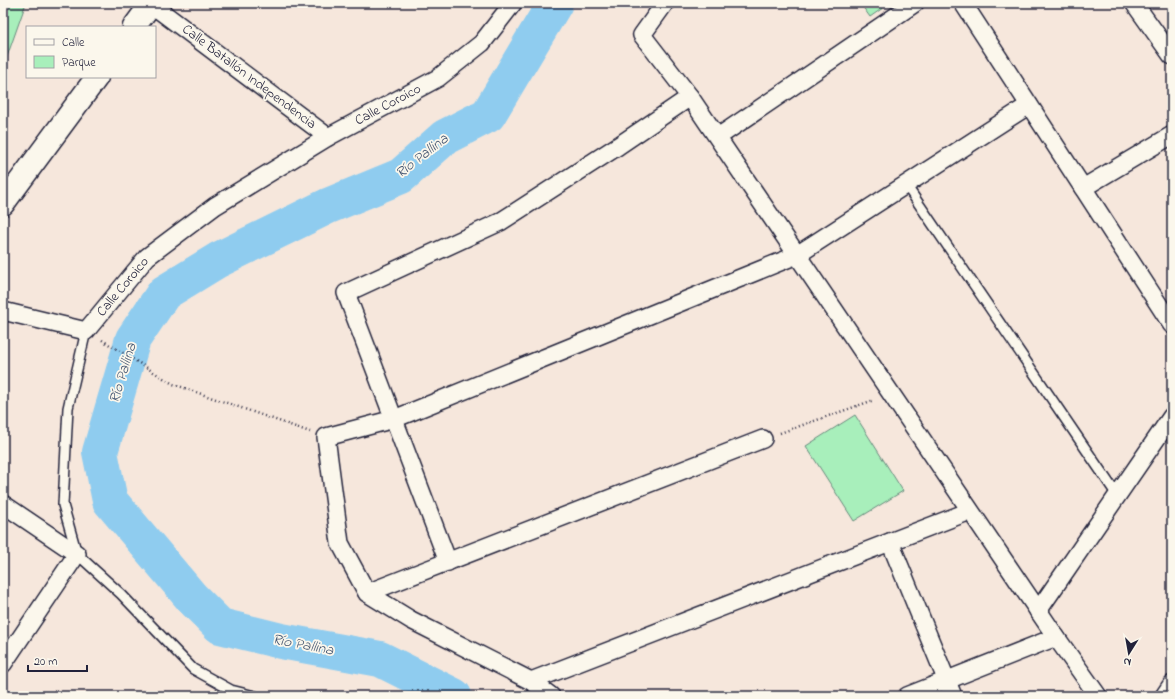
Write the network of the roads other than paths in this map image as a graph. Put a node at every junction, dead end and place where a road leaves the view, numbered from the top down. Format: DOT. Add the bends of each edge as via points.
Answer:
graph roads {
  1 [pos="151,3"];
  2 [pos="513,3"];
  3 [pos="665,3"];
  4 [pos="915,3"];
  5 [pos="963,3"];
  6 [pos="1134,3"];
  7 [pos="135,26"];
  8 [pos="1172,56"];
  9 [pos="96,78"];
  10 [pos="690,97"];
  11 [pos="1029,105"];
  12 [pos="1172,135"];
  13 [pos="328,137"];
  14 [pos="718,137"];
  15 [pos="906,185"];
  16 [pos="1083,188"];
  17 [pos="3,204"];
  18 [pos="798,255"];
  19 [pos="3,311"];
  20 [pos="1172,325"];
  21 [pos="86,331"];
  22 [pos="1172,416"];
  23 [pos="394,419"];
  24 [pos="763,439"];
  25 [pos="1117,495"];
  26 [pos="3,504"];
  27 [pos="970,511"];
  28 [pos="890,542"];
  29 [pos="77,554"];
  30 [pos="448,562"];
  31 [pos="367,593"];
  32 [pos="1038,611"];
  33 [pos="1056,637"];
  34 [pos="3,664"];
  35 [pos="946,680"];
  36 [pos="531,681"];
  37 [pos="1172,684"];
  38 [pos="255,696"];
  39 [pos="551,696"];
  40 [pos="907,696"];
  41 [pos="953,696"];
  42 [pos="1098,696"];
  43 [pos="1164,696"];
  1 -- 7 [label="main road"];
  1 -- 13 [label="street, Calle Batallón Independencia"];
  2 -- 13 [label="street, Calle Coroico" via="482,43 438,78"];
  3 -- 10 [label="street" via="642,35"];
  4 -- 14 [label="street"];
  5 -- 11 [label="street"];
  6 -- 8 [label="street"];
  9 -- 17 [label="main road"];
  10 -- 14 [label="street"];
  10 -- 23 [label="street" via="500,222 346,293"];
  11 -- 15 [label="street"];
  11 -- 16 [label="street"];
  12 -- 16 [label="street"];
  13 -- 21 [label="street, Calle Coroico" via="215,206 147,257"];
  14 -- 18 [label="street"];
  15 -- 18 [label="street"];
  15 -- 25 [label="lane"];
  16 -- 20 [label="street"];
  18 -- 23 [label="street"];
  18 -- 27 [label="street"];
  19 -- 21 [label="street"];
  21 -- 29 [label="lane, Calle Coroico" via="68,408 63,505"];
  22 -- 25 [label="street"];
  23 -- 30 [label="street"];
  23 -- 31 [label="street" via="326,438 340,543"];
  24 -- 30 [label="street"];
  25 -- 32 [label="street"];
  26 -- 29 [label="street"];
  27 -- 28 [label="street"];
  27 -- 32 [label="street"];
  28 -- 35 [label="street"];
  28 -- 36 [label="street"];
  29 -- 34 [label="street"];
  29 -- 38 [label="lane" via="121,594 193,669 231,690"];
  30 -- 31 [label="street"];
  31 -- 36 [label="street" via="411,620"];
  32 -- 33 [label="street"];
  33 -- 35 [label="street"];
  33 -- 42 [label="street"];
  35 -- 40 [label="street"];
  35 -- 41 [label="street"];
  36 -- 39 [label="street"];
  37 -- 43 [label="street"];
}
